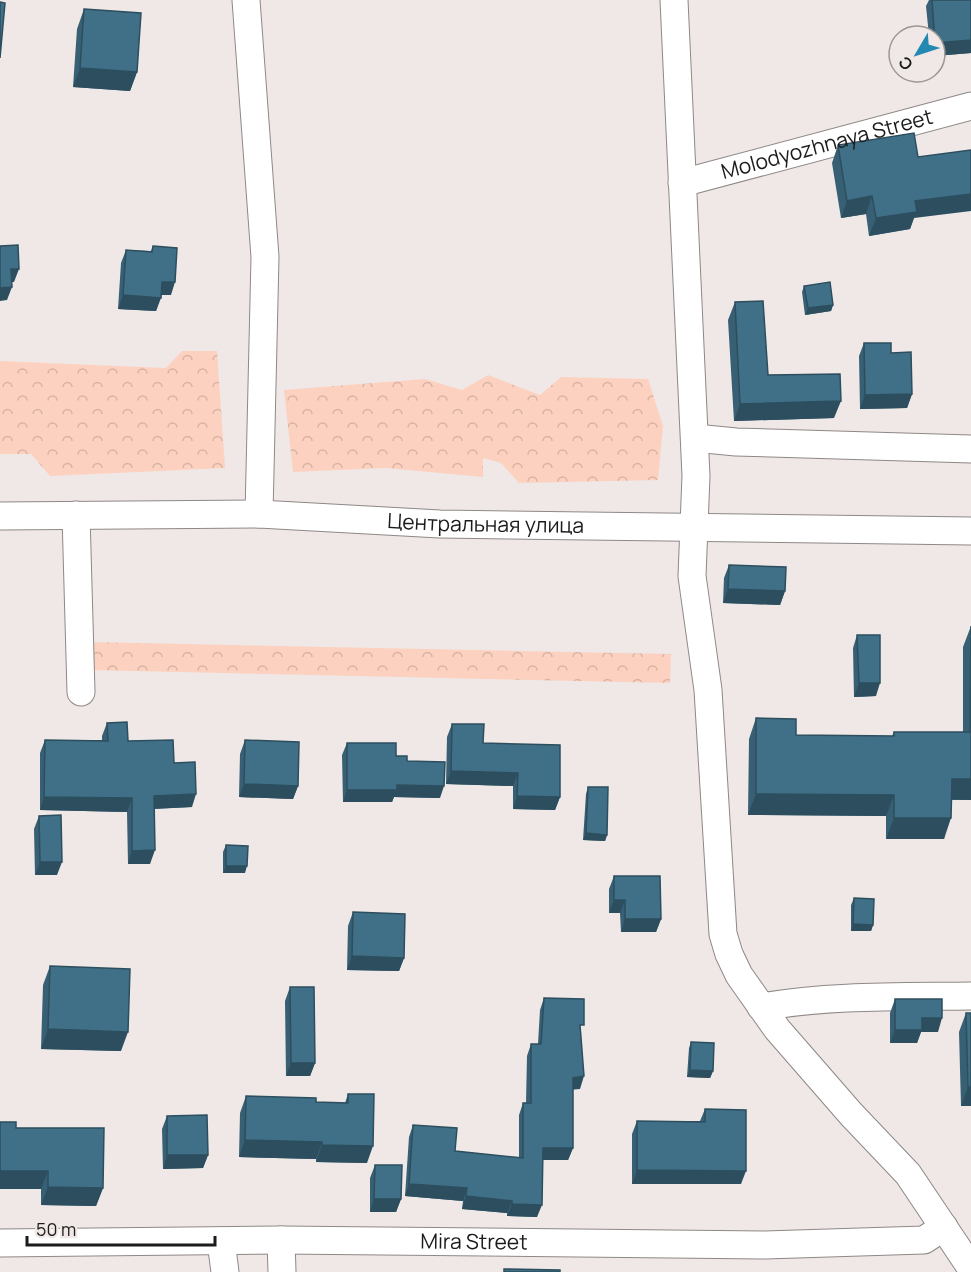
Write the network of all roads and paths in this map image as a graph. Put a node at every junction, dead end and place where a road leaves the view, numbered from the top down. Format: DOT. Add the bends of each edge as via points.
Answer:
graph roads {
  1 [pos="246,0"];
  2 [pos="674,0"];
  3 [pos="971,106"];
  4 [pos="682,183"];
  5 [pos="695,438"];
  6 [pos="971,449"];
  7 [pos="259,514"];
  8 [pos="76,515"];
  9 [pos="0,516"];
  10 [pos="695,526"];
  11 [pos="971,531"];
  12 [pos="81,692"];
  13 [pos="971,996"];
  14 [pos="761,1007"];
  15 [pos="944,1227"];
  16 [pos="281,1240"];
  17 [pos="221,1241"];
  18 [pos="0,1243"];
  19 [pos="971,1268"];
  20 [pos="225,1272"];
  21 [pos="282,1272"];
  1 -- 7 [label="street" via="265,257"];
  2 -- 4 [label="street"];
  3 -- 4 [label="street, Molodyozhnaya Street"];
  4 -- 5 [label="street"];
  5 -- 6 [label="street"];
  5 -- 10 [label="street"];
  7 -- 8 [label="street, Центральная улица"];
  7 -- 10 [label="street, Центральная улица" via="440,524"];
  8 -- 9 [label="street, Центральная улица"];
  8 -- 12 [label="street"];
  10 -- 11 [label="street, Центральная улица"];
  10 -- 14 [label="street" via="693,576 708,690 723,933 739,975"];
  13 -- 14 [label="street" via="803,1001"];
  14 -- 15 [label="street" via="851,1114 908,1174"];
  15 -- 16 [label="street, Mira Street" via="924,1240 765,1245"];
  15 -- 19 [label="street"];
  16 -- 17 [label="street, Mira Street"];
  16 -- 21 [label="street"];
  17 -- 18 [label="street, Mira Street"];
  17 -- 20 [label="street"];
}
